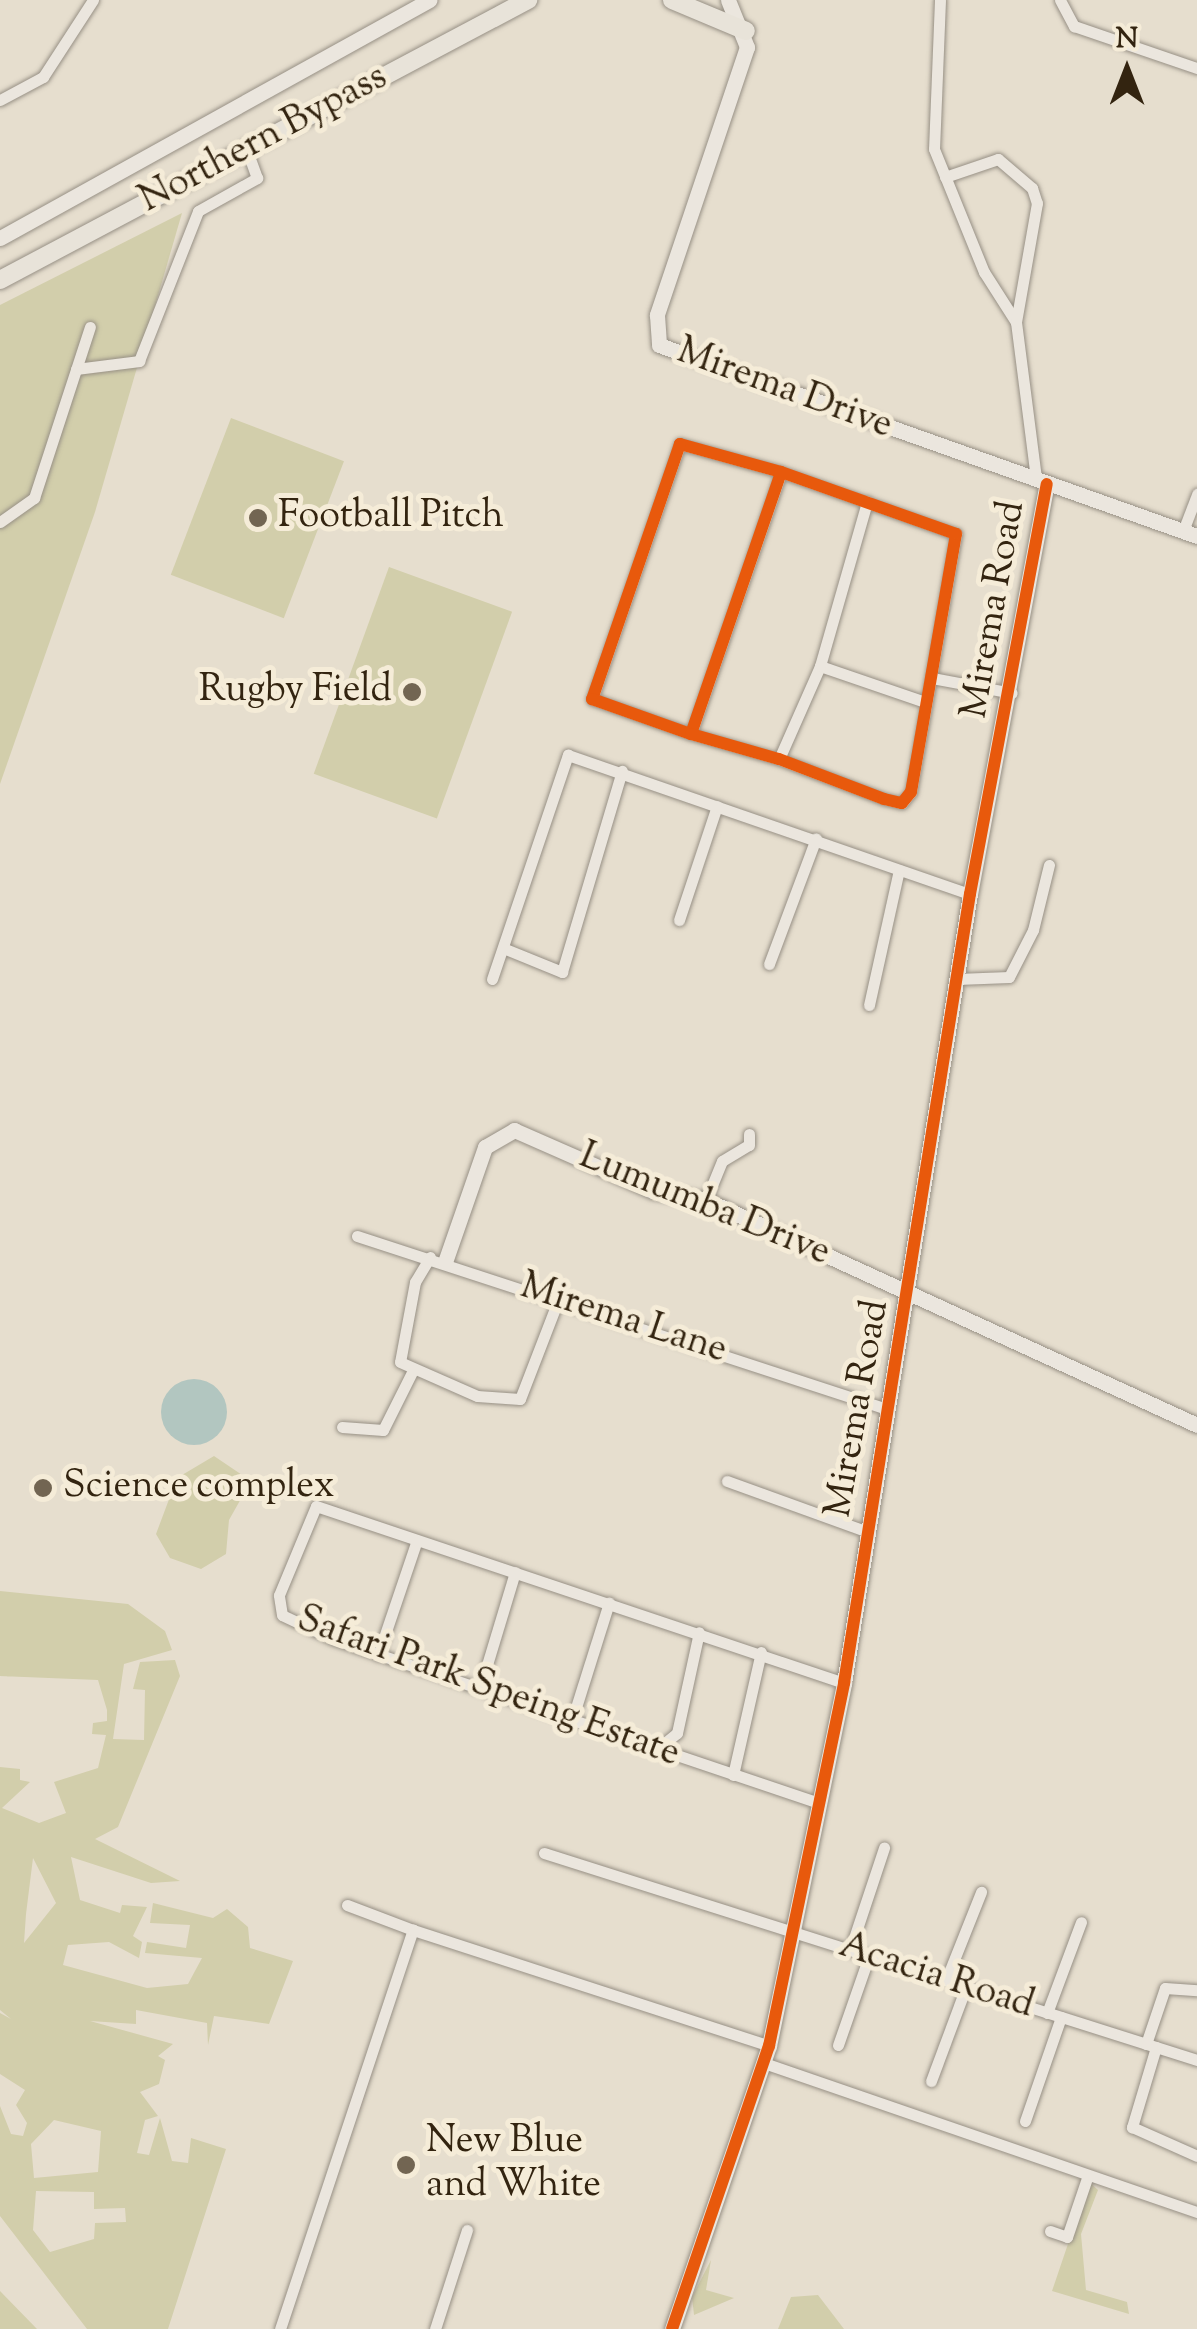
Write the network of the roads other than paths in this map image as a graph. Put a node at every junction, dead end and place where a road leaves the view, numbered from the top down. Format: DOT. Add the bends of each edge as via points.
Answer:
graph roads {
  1 [pos="92,0"];
  2 [pos="429,0"];
  3 [pos="528,0"];
  4 [pos="672,0"];
  5 [pos="728,0"];
  6 [pos="940,0"];
  7 [pos="1060,0"];
  8 [pos="746,31"];
  9 [pos="1197,68"];
  10 [pos="0,100"];
  11 [pos="246,147"];
  12 [pos="945,177"];
  13 [pos="0,238"];
  14 [pos="0,280"];
  15 [pos="1016,322"];
  16 [pos="90,327"];
  17 [pos="76,369"];
  18 [pos="780,472"];
  19 [pos="1041,482"];
  20 [pos="1197,494"];
  21 [pos="867,502"];
  22 [pos="0,522"];
  23 [pos="1190,533"];
  24 [pos="820,666"];
  25 [pos="932,678"];
  26 [pos="1012,692"];
  27 [pos="925,702"];
  28 [pos="691,734"];
  29 [pos="779,760"];
  30 [pos="622,771"];
  31 [pos="717,806"];
  32 [pos="816,838"];
  33 [pos="1048,865"];
  34 [pos="899,870"];
  35 [pos="970,894"];
  36 [pos="679,920"];
  37 [pos="502,948"];
  38 [pos="769,964"];
  39 [pos="492,978"];
  40 [pos="957,979"];
  41 [pos="869,1006"];
  42 [pos="749,1134"];
  43 [pos="706,1200"];
  44 [pos="357,1236"];
  45 [pos="438,1259"];
  46 [pos="909,1292"];
  47 [pos="559,1298"];
  48 [pos="412,1370"];
  49 [pos="887,1409"];
  50 [pos="1197,1425"];
  51 [pos="342,1428"];
  52 [pos="727,1482"];
  53 [pos="868,1532"];
  54 [pos="417,1540"];
  55 [pos="516,1572"];
  56 [pos="609,1603"];
  57 [pos="699,1632"];
  58 [pos="761,1652"];
  59 [pos="378,1655"];
  60 [pos="844,1684"];
  61 [pos="480,1688"];
  62 [pos="572,1720"];
  63 [pos="656,1750"];
  64 [pos="733,1774"];
  65 [pos="819,1804"];
  66 [pos="884,1848"];
  67 [pos="544,1852"];
  68 [pos="981,1892"];
  69 [pos="347,1905"];
  70 [pos="1081,1922"];
  71 [pos="413,1930"];
  72 [pos="787,1930"];
  73 [pos="850,1950"];
  74 [pos="869,1956"];
  75 [pos="946,1980"];
  76 [pos="966,1986"];
  77 [pos="1197,1990"];
  78 [pos="1047,2012"];
  79 [pos="1061,2017"];
  80 [pos="838,2045"];
  81 [pos="769,2046"];
  82 [pos="1151,2046"];
  83 [pos="1197,2060"];
  84 [pos="764,2063"];
  85 [pos="931,2081"];
  86 [pos="1024,2120"];
  87 [pos="1197,2156"];
  88 [pos="1088,2175"];
  89 [pos="1197,2212"];
  90 [pos="467,2230"];
  91 [pos="1050,2230"];
  92 [pos="280,2329"];
  93 [pos="434,2329"];
  94 [pos="672,2329"];
  1 -- 10 [label="street" via="43,77"];
  2 -- 13 [label="street"];
  3 -- 11 [label="main road, Northern Bypass"];
  4 -- 8 [label="main road"];
  5 -- 8 [label="street"];
  6 -- 12 [label="street, Mirema Road" via="933,139"];
  7 -- 9 [label="street" via="1074,26"];
  8 -- 19 [label="street, Mirema Drive" via="657,315 659,346"];
  11 -- 14 [label="main road, Northern Bypass"];
  11 -- 17 [label="street" via="257,178 198,212 139,361"];
  12 -- 15 [label="street, Mirema Road"];
  12 -- 15 [label="street" via="998,159 1032,188 1037,203"];
  15 -- 19 [label="street, Mirema Road"];
  16 -- 17 [label="street"];
  17 -- 22 [label="street" via="34,498"];
  18 -- 21 [label="street"];
  18 -- 28 [label="street"];
  18 -- 28 [label="street" via="678,445 590,690 596,702"];
  19 -- 23 [label="street, Mirema Drive"];
  19 -- 26 [label="street, Mirema Road"];
  20 -- 23 [label="street"];
  21 -- 24 [label="street"];
  21 -- 25 [label="street" via="956,534"];
  24 -- 27 [label="street"];
  24 -- 29 [label="street"];
  25 -- 26 [label="street"];
  25 -- 27 [label="street"];
  26 -- 35 [label="street, Mirema Road"];
  27 -- 29 [label="street" via="902,804"];
  28 -- 29 [label="street"];
  30 -- 31 [label="street"];
  30 -- 37 [label="street" via="568,755"];
  30 -- 37 [label="street" via="562,972"];
  31 -- 32 [label="street"];
  31 -- 36 [label="street"];
  32 -- 34 [label="street"];
  32 -- 38 [label="street"];
  33 -- 40 [label="street" via="1033,930 1008,977"];
  34 -- 35 [label="street"];
  34 -- 41 [label="street"];
  35 -- 40 [label="street, Mirema Road"];
  37 -- 39 [label="street"];
  40 -- 46 [label="street, Mirema Road"];
  42 -- 43 [label="street" via="749,1145 722,1161"];
  43 -- 45 [label="street, Lumumba Drive" via="653,1191 514,1130 486,1148"];
  43 -- 46 [label="street, Lumumba Drive"];
  44 -- 45 [label="street, Mirema Lane"];
  45 -- 47 [label="street, Mirema Lane"];
  45 -- 48 [label="street" via="398,1350"];
  46 -- 49 [label="street, Mirema Road"];
  46 -- 50 [label="street, Lumumba Drive"];
  47 -- 48 [label="street" via="516,1403"];
  47 -- 49 [label="street, Mirema Lane"];
  48 -- 51 [label="street" via="383,1430"];
  49 -- 53 [label="street, Mirema Road"];
  52 -- 53 [label="street, Mirema Road"];
  53 -- 60 [label="street, Mirema Road"];
  54 -- 55 [label="street, Safari Park Speing Estate"];
  54 -- 59 [label="street"];
  54 -- 59 [label="street, Safari Park Speing Estate" via="326,1508 305,1517 278,1610"];
  55 -- 56 [label="street, Safari Park Speing Estate"];
  55 -- 61 [label="street"];
  56 -- 57 [label="street, Safari Park Speing Estate"];
  56 -- 62 [label="street"];
  57 -- 58 [label="street, Safari Park Speing Estate"];
  57 -- 63 [label="street" via="677,1732"];
  58 -- 60 [label="street, Safari Park Speing Estate"];
  58 -- 64 [label="street"];
  59 -- 61 [label="street, Safari Park Speing Estate"];
  60 -- 65 [label="street, Mirema Road"];
  61 -- 62 [label="street, Safari Park Speing Estate"];
  62 -- 63 [label="street, Safari Park Speing Estate"];
  63 -- 64 [label="street, Safari Park Speing Estate"];
  64 -- 65 [label="street, Safari Park Speing Estate"];
  65 -- 72 [label="street, Mirema Road"];
  66 -- 73 [label="street"];
  67 -- 72 [label="street, Acacia Road"];
  68 -- 75 [label="street"];
  69 -- 71 [label="street"];
  70 -- 78 [label="street"];
  71 -- 81 [label="street"];
  71 -- 92 [label="street"];
  72 -- 73 [label="street, Acacia Road"];
  72 -- 81 [label="street, Mirema Road"];
  73 -- 74 [label="street, Acacia Road"];
  74 -- 75 [label="street, Acacia Road"];
  74 -- 80 [label="street"];
  75 -- 76 [label="street, Acacia Road"];
  76 -- 78 [label="street, Acacia Road"];
  76 -- 85 [label="street"];
  77 -- 82 [label="street" via="1165,1988"];
  78 -- 79 [label="street, Acacia Road"];
  79 -- 82 [label="street, Acacia Road"];
  79 -- 86 [label="street"];
  81 -- 84 [label="street, Mirema Road"];
  82 -- 83 [label="street, Acacia Road"];
  82 -- 87 [label="street" via="1132,2127"];
  84 -- 88 [label="street"];
  84 -- 94 [label="street, Mirema Road"];
  88 -- 89 [label="street"];
  88 -- 91 [label="street" via="1067,2238"];
  90 -- 93 [label="street"];
}
